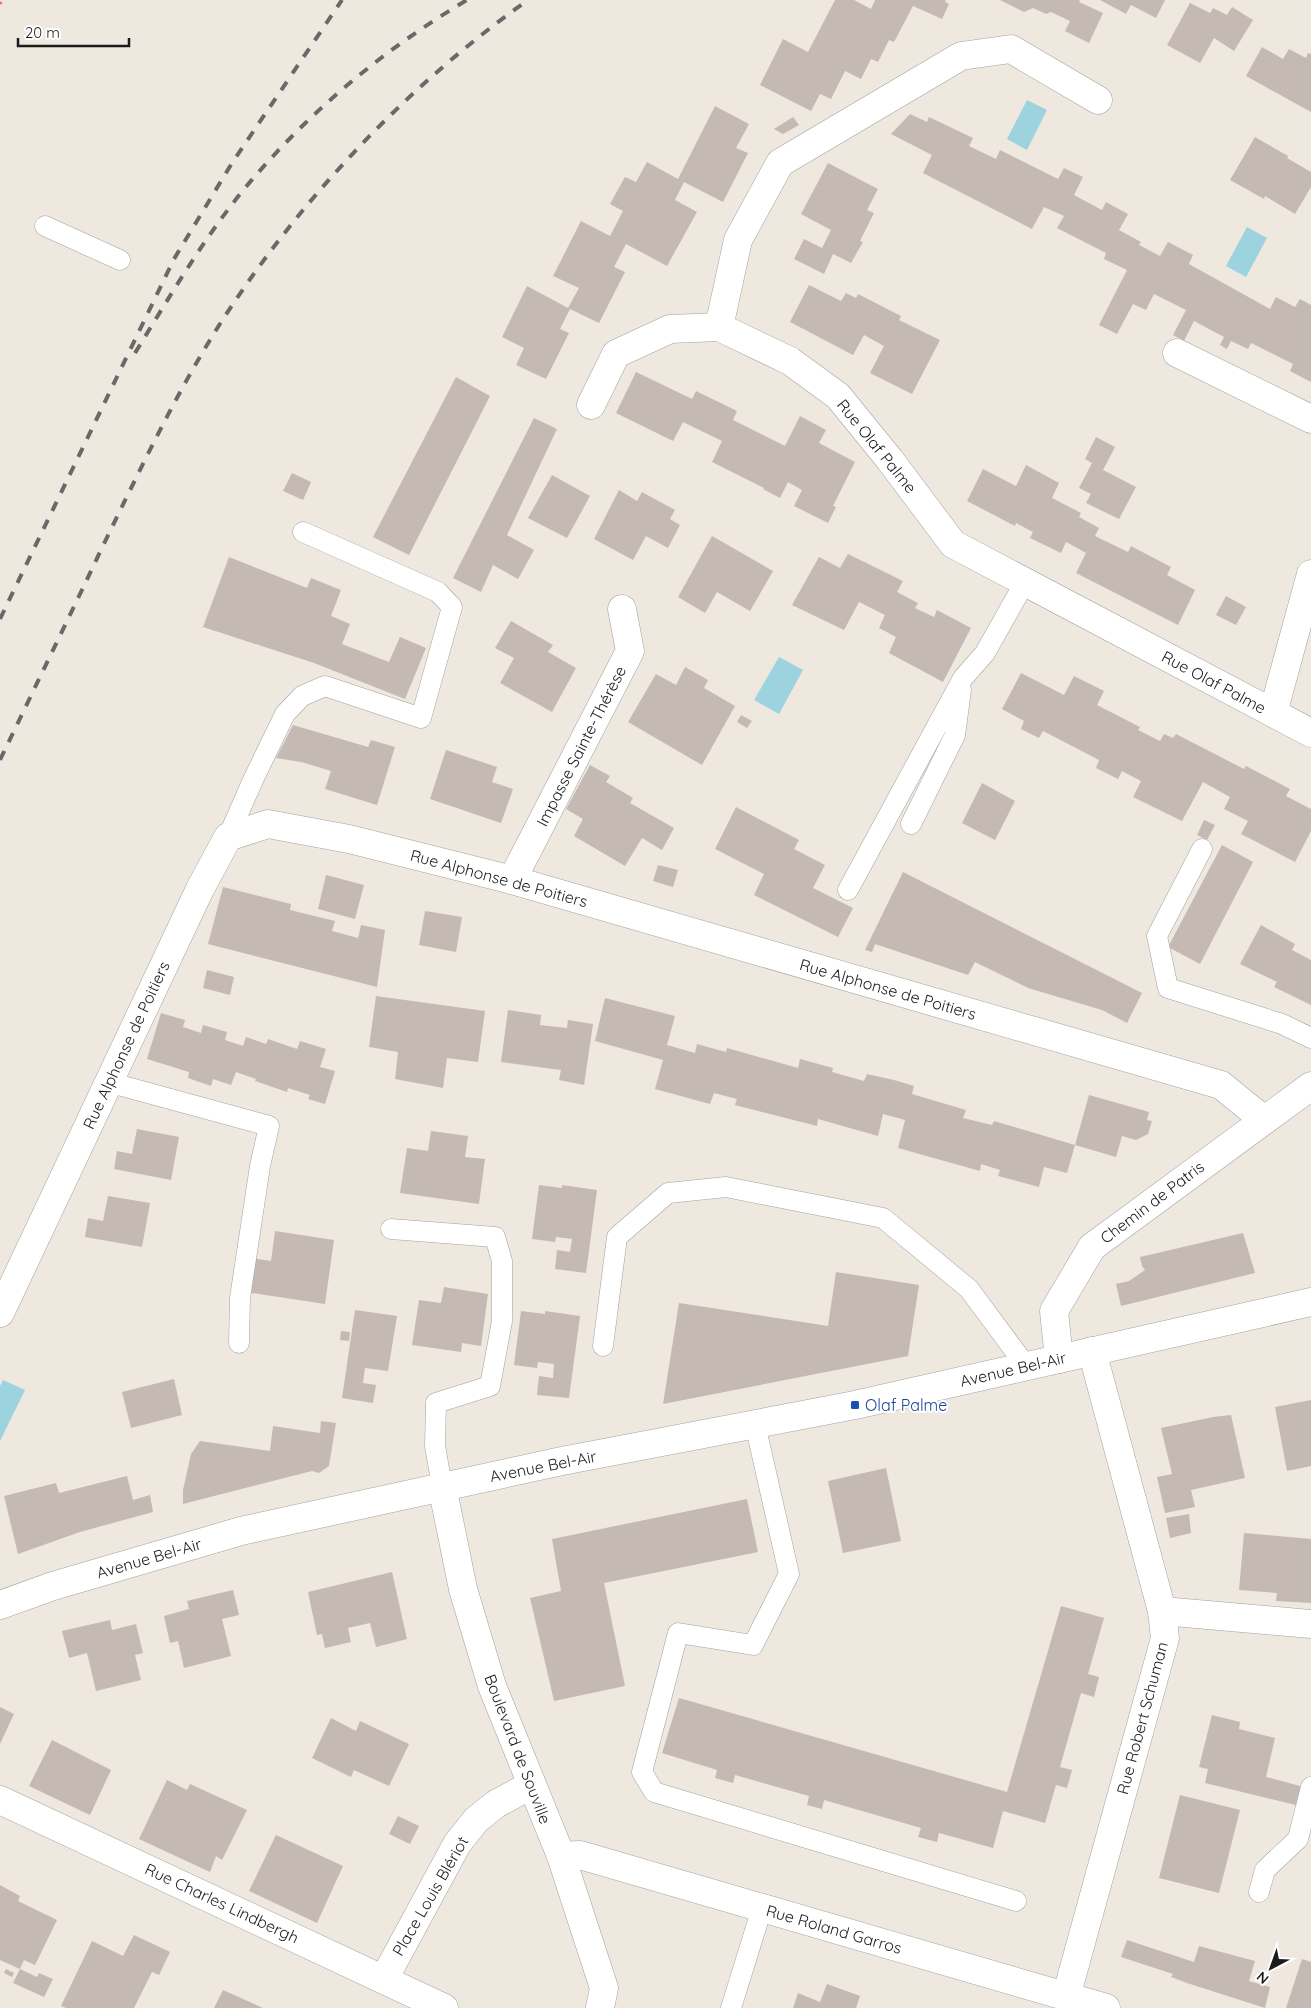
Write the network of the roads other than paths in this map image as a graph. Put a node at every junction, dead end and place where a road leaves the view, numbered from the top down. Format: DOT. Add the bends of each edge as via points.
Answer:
graph roads {
  1 [pos="1098,100"];
  2 [pos="45,226"];
  3 [pos="120,260"];
  4 [pos="719,327"];
  5 [pos="1177,353"];
  6 [pos="591,405"];
  7 [pos="1311,419"];
  8 [pos="303,532"];
  9 [pos="1311,574"];
  10 [pos="1025,582"];
  11 [pos="622,609"];
  12 [pos="963,678"];
  13 [pos="1272,714"];
  14 [pos="1311,733"];
  15 [pos="911,824"];
  16 [pos="228,838"];
  17 [pos="1202,849"];
  18 [pos="512,880"];
  19 [pos="848,890"];
  20 [pos="1311,1038"];
  21 [pos="108,1082"];
  22 [pos="1311,1086"];
  23 [pos="1264,1120"];
  24 [pos="391,1229"];
  25 [pos="1311,1302"];
  26 [pos="0,1313"];
  27 [pos="239,1343"];
  28 [pos="604,1346"];
  29 [pos="1092,1352"];
  30 [pos="1059,1359"];
  31 [pos="1026,1366"];
  32 [pos="755,1424"];
  33 [pos="442,1486"];
  34 [pos="0,1605"];
  35 [pos="1162,1611"];
  36 [pos="1311,1624"];
  37 [pos="531,1786"];
  38 [pos="1311,1787"];
  39 [pos="0,1800"];
  40 [pos="561,1856"];
  41 [pos="1259,1892"];
  42 [pos="1016,1901"];
  43 [pos="762,1908"];
  44 [pos="384,1979"];
  45 [pos="1066,1997"];
  46 [pos="444,2008"];
  47 [pos="600,2008"];
  48 [pos="732,2008"];
  49 [pos="1106,2008"];
  1 -- 4 [label="street" via="1011,50 961,56 780,163 738,240"];
  2 -- 3 [label="lane"];
  4 -- 6 [label="street" via="670,329 616,354"];
  4 -- 10 [label="street, Rue Olaf Palme" via="790,361 838,396 954,544"];
  5 -- 7 [label="street"];
  8 -- 16 [label="lane" via="438,592 452,607 421,718 325,686 302,696 285,714"];
  9 -- 13 [label="street"];
  10 -- 12 [label="lane" via="986,653"];
  10 -- 13 [label="street, Rue Olaf Palme"];
  11 -- 18 [label="street, Impasse Sainte-Thérèse" via="630,651"];
  12 -- 15 [label="lane" via="955,735"];
  12 -- 19 [label="lane"];
  13 -- 14 [label="street, Rue Olaf Palme"];
  16 -- 18 [label="street, Rue Alphonse de Poitiers" via="268,824 349,839"];
  16 -- 21 [label="street, Rue Alphonse de Poitiers" via="200,888"];
  17 -- 20 [label="lane" via="1156,936 1168,988 1282,1024"];
  18 -- 23 [label="street, Rue Alphonse de Poitiers" via="1221,1086"];
  21 -- 26 [label="street, Rue Alphonse de Poitiers"];
  21 -- 27 [label="lane" via="270,1126 260,1166 240,1298"];
  22 -- 23 [label="street, Chemin de Patris"];
  23 -- 30 [label="street, Chemin de Patris" via="1092,1247 1054,1311"];
  24 -- 33 [label="lane" via="495,1236 502,1261 502,1321 490,1386 436,1403 434,1446"];
  25 -- 29 [label="street, Avenue Bel-Air"];
  28 -- 31 [label="lane" via="617,1237 668,1192 726,1187 884,1218 968,1289"];
  29 -- 30 [label="street, Avenue Bel-Air"];
  29 -- 35 [label="street, Rue Robert Schuman"];
  30 -- 31 [label="street, Avenue Bel-Air"];
  31 -- 32 [label="street, Avenue Bel-Air"];
  32 -- 33 [label="street, Avenue Bel-Air"];
  32 -- 42 [label="lane" via="789,1574 753,1645 678,1633 642,1772 654,1792"];
  33 -- 34 [label="street, Avenue Bel-Air" via="241,1531 53,1586"];
  33 -- 37 [label="street, Boulevard de Souville" via="463,1589 489,1677"];
  35 -- 36 [label="street"];
  35 -- 45 [label="street, Rue Robert Schuman" via="1164,1638"];
  37 -- 40 [label="street, Boulevard de Souville"];
  37 -- 44 [label="street, Place Louis Blériot" via="496,1804 476,1820 457,1844"];
  38 -- 41 [label="lane" via="1298,1839 1265,1870"];
  39 -- 44 [label="street, Rue Charles Lindbergh"];
  40 -- 43 [label="street, Rue Roland Garros" via="580,1855"];
  40 -- 47 [label="street, Boulevard de Souville" via="604,1988"];
  43 -- 45 [label="street, Rue Roland Garros"];
  43 -- 48 [label="lane"];
  44 -- 46 [label="street, Rue Charles Lindbergh"];
  45 -- 49 [label="street, Rue Roland Garros"];
}
